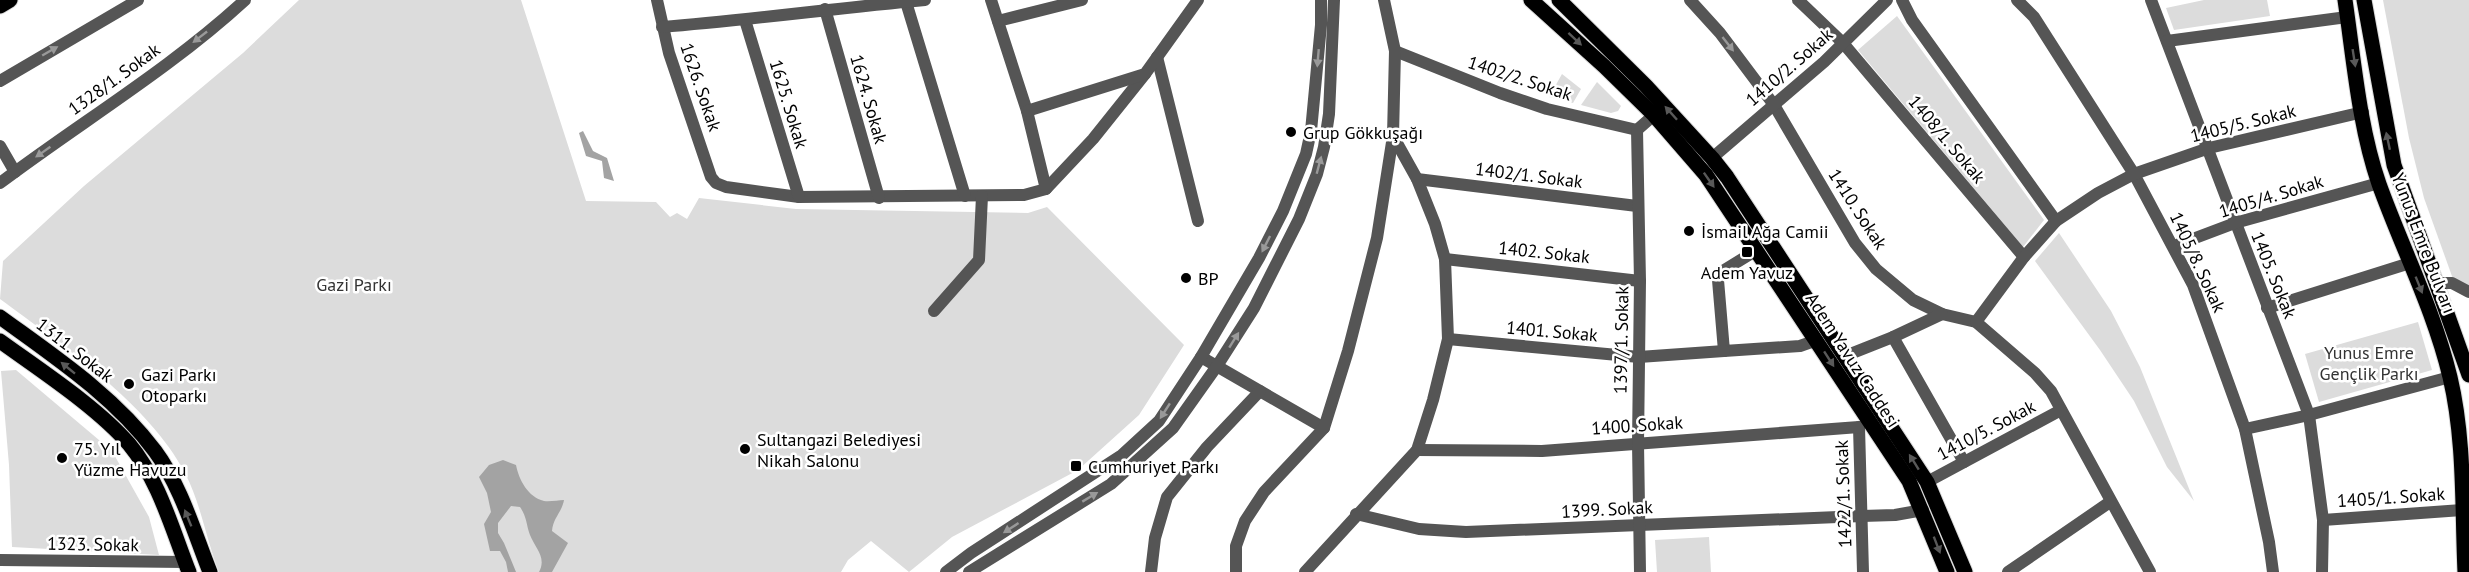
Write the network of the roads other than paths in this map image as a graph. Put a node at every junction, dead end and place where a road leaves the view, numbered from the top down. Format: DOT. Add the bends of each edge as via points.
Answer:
graph roads {
  1 [pos="10,0"];
  2 [pos="138,0"];
  3 [pos="245,0"];
  4 [pos="657,0"];
  5 [pos="925,0"];
  6 [pos="991,0"];
  7 [pos="1082,0"];
  8 [pos="1198,0"];
  9 [pos="1321,0"];
  10 [pos="1334,0"];
  11 [pos="1384,0"];
  12 [pos="1531,0"];
  13 [pos="1690,0"];
  14 [pos="1798,0"];
  15 [pos="1887,0"];
  16 [pos="1902,0"];
  17 [pos="2017,0"];
  18 [pos="2151,0"];
  19 [pos="2345,0"];
  20 [pos="2364,0"];
  21 [pos="906,2"];
  22 [pos="1566,2"];
  23 [pos="0,6"];
  24 [pos="825,9"];
  25 [pos="2347,17"];
  26 [pos="745,20"];
  27 [pos="998,21"];
  28 [pos="662,27"];
  29 [pos="2167,41"];
  30 [pos="1843,43"];
  31 [pos="1395,51"];
  32 [pos="1157,57"];
  33 [pos="1145,74"];
  34 [pos="0,81"];
  35 [pos="1774,105"];
  36 [pos="1027,111"];
  37 [pos="2362,112"];
  38 [pos="1654,115"];
  39 [pos="1637,130"];
  40 [pos="1393,136"];
  41 [pos="0,146"];
  42 [pos="2209,148"];
  43 [pos="1712,158"];
  44 [pos="15,172"];
  45 [pos="2134,174"];
  46 [pos="1417,179"];
  47 [pos="0,183"];
  48 [pos="2379,183"];
  49 [pos="1046,189"];
  50 [pos="965,196"];
  51 [pos="982,196"];
  52 [pos="799,197"];
  53 [pos="879,198"];
  54 [pos="1637,206"];
  55 [pos="1198,221"];
  56 [pos="2056,221"];
  57 [pos="2235,223"];
  58 [pos="2174,246"];
  59 [pos="1757,250"];
  60 [pos="2024,257"];
  61 [pos="1445,259"];
  62 [pos="2410,263"];
  63 [pos="1640,281"];
  64 [pos="2437,283"];
  65 [pos="2469,292"];
  66 [pos="2267,308"];
  67 [pos="934,310"];
  68 [pos="1942,314"];
  69 [pos="0,317"];
  70 [pos="1976,322"];
  71 [pos="1893,337"];
  72 [pos="1448,339"];
  73 [pos="1817,340"];
  74 [pos="0,341"];
  75 [pos="1724,351"];
  76 [pos="1845,356"];
  77 [pos="1201,357"];
  78 [pos="1639,357"];
  79 [pos="1217,366"];
  80 [pos="2469,375"];
  81 [pos="2450,376"];
  82 [pos="1260,391"];
  83 [pos="2061,410"];
  84 [pos="2309,415"];
  85 [pos="1864,423"];
  86 [pos="1324,428"];
  87 [pos="2245,429"];
  88 [pos="1638,443"];
  89 [pos="1417,450"];
  90 [pos="1964,462"];
  91 [pos="1927,482"];
  92 [pos="2110,502"];
  93 [pos="1923,510"];
  94 [pos="2462,510"];
  95 [pos="1356,514"];
  96 [pos="1862,516"];
  97 [pos="2323,520"];
  98 [pos="1640,525"];
  99 [pos="0,560"];
  100 [pos="94,567"];
  101 [pos="187,567"];
  102 [pos="210,572"];
  103 [pos="946,572"];
  104 [pos="969,572"];
  105 [pos="1151,572"];
  106 [pos="1236,572"];
  107 [pos="1305,572"];
  108 [pos="1640,572"];
  109 [pos="1863,572"];
  110 [pos="1947,572"];
  111 [pos="1965,572"];
  112 [pos="2008,572"];
  113 [pos="2150,572"];
  114 [pos="2273,572"];
  115 [pos="2322,572"];
  116 [pos="2465,572"];
  1 -- 23 [label="main road"];
  34 -- 2 [label="street, one-way"];
  3 -- 44 [label="street, 1328/1. Sokak, one-way" via="136,86"];
  4 -- 28 [label="street, 1626. Sokak"];
  5 -- 21 [label="street"];
  6 -- 27 [label="street"];
  7 -- 27 [label="street"];
  8 -- 32 [label="street"];
  9 -- 77 [label="street, one-way" via="1306,154 1259,258"];
  79 -- 10 [label="street, one-way" via="1254,308 1317,174 1329,114"];
  11 -- 31 [label="street"];
  12 -- 38 [label="main road, Adem Yavuz Caddesi, one-way"];
  13 -- 35 [label="street, 1410. Sokak, one-way"];
  14 -- 30 [label="street, 1408/1. Sokak"];
  15 -- 30 [label="street, 1410/2. Sokak"];
  16 -- 56 [label="street" via="1912,20"];
  17 -- 45 [label="street, 1405/8. Sokak" via="2034,17"];
  18 -- 29 [label="street, 1405. Sokak"];
  19 -- 25 [label="main road, Yunus Emre Bulvarı"];
  64 -- 20 [label="main road, Yunus Emre Bulvarı, one-way" via="2394,165"];
  21 -- 24 [label="street"];
  21 -- 50 [label="street"];
  43 -- 22 [label="main road, Adem Yavuz Caddesi, one-way"];
  24 -- 26 [label="street"];
  24 -- 53 [label="street, 1624. Sokak"];
  25 -- 29 [label="street"];
  25 -- 37 [label="main road, Yunus Emre Bulvarı, one-way"];
  26 -- 28 [label="street"];
  26 -- 52 [label="street, 1625. Sokak"];
  27 -- 36 [label="street"];
  28 -- 52 [label="street, 1626. Sokak" via="711,177 717,183"];
  29 -- 42 [label="street, 1405. Sokak"];
  30 -- 35 [label="street, 1410/2. Sokak"];
  30 -- 60 [label="street, 1408/1. Sokak"];
  31 -- 39 [label="street, 1402/2. Sokak" via="1547,109"];
  31 -- 40 [label="street"];
  32 -- 33 [label="street"];
  32 -- 55 [label="street"];
  33 -- 36 [label="street"];
  33 -- 49 [label="street" via="1093,140"];
  35 -- 43 [label="street, 1410/2. Sokak"];
  35 -- 68 [label="street, 1410. Sokak" via="1840,219 1876,269 1913,300"];
  36 -- 49 [label="street"];
  37 -- 42 [label="street, 1405/5. Sokak"];
  37 -- 48 [label="main road, Yunus Emre Bulvarı"];
  38 -- 39 [label="street"];
  38 -- 59 [label="main road, Adem Yavuz Caddesi, one-way" via="1706,175"];
  39 -- 54 [label="street, 1397/1. Sokak"];
  40 -- 46 [label="street"];
  40 -- 86 [label="street" via="1377,238"];
  41 -- 44 [label="street"];
  42 -- 45 [label="street, 1405/5. Sokak"];
  42 -- 57 [label="street, 1405. Sokak"];
  43 -- 76 [label="main road, Adem Yavuz Caddesi"];
  44 -- 47 [label="street, 1328/1. Sokak"];
  45 -- 56 [label="street, 1405/5. Sokak"];
  45 -- 58 [label="street, 1405/8. Sokak"];
  46 -- 54 [label="street, 1402/1. Sokak"];
  46 -- 61 [label="street"];
  48 -- 57 [label="street, 1405/4. Sokak"];
  48 -- 62 [label="main road, Yunus Emre Bulvarı"];
  49 -- 51 [label="street" via="1024,195"];
  50 -- 51 [label="street"];
  50 -- 53 [label="street"];
  51 -- 67 [label="street" via="980,260"];
  52 -- 53 [label="street"];
  54 -- 63 [label="street, 1397/1. Sokak"];
  56 -- 60 [label="street, 1405/5. Sokak"];
  57 -- 58 [label="street, 1405/4. Sokak"];
  57 -- 66 [label="street, 1405. Sokak"];
  58 -- 87 [label="street, 1405/8. Sokak" via="2193,285"];
  59 -- 73 [label="main road, Adem Yavuz Caddesi"];
  59 -- 75 [label="street" via="1721,272 1718,280"];
  60 -- 70 [label="street, 1405/5. Sokak"];
  61 -- 63 [label="street, 1402. Sokak"];
  61 -- 72 [label="street"];
  62 -- 66 [label="street"];
  62 -- 81 [label="main road, Yunus Emre Bulvarı, one-way"];
  63 -- 78 [label="street, 1397/1. Sokak"];
  64 -- 65 [label="street" via="2452,284"];
  64 -- 80 [label="main road, Yunus Emre Bulvarı"];
  66 -- 84 [label="street, 1405. Sokak"];
  68 -- 70 [label="street, 1410. Sokak"];
  68 -- 71 [label="street"];
  102 -- 69 [label="main road, 1311. Sokak, one-way" via="176,488 156,452 102,395"];
  70 -- 83 [label="street, 1410. Sokak" via="2035,373"];
  71 -- 76 [label="street"];
  71 -- 90 [label="street"];
  72 -- 78 [label="street, 1401. Sokak"];
  72 -- 89 [label="street"];
  73 -- 75 [label="street, 1401. Sokak" via="1800,346"];
  73 -- 85 [label="main road, Adem Yavuz Caddesi, one-way"];
  74 -- 101 [label="main road, 1311. Sokak" via="129,444 159,496"];
  75 -- 78 [label="street, 1401. Sokak"];
  91 -- 76 [label="main road, Adem Yavuz Caddesi, one-way"];
  77 -- 79 [label="street"];
  77 -- 103 [label="street, one-way" via="1159,421 1122,455"];
  78 -- 88 [label="street, 1397/1. Sokak"];
  79 -- 82 [label="street"];
  104 -- 79 [label="street, one-way" via="1111,484 1173,428"];
  81 -- 84 [label="street"];
  81 -- 94 [label="main road, Yunus Emre Bulvarı" via="2457,420"];
  82 -- 86 [label="street"];
  82 -- 105 [label="street" via="1167,497 1155,538"];
  83 -- 90 [label="street, 1410/5. Sokak"];
  83 -- 92 [label="street, 1410. Sokak"];
  84 -- 87 [label="street"];
  84 -- 97 [label="street, 1405. Sokak"];
  85 -- 88 [label="street, 1400. Sokak"];
  85 -- 93 [label="main road, Adem Yavuz Caddesi" via="1909,481"];
  85 -- 96 [label="street, 1422/1. Sokak"];
  86 -- 106 [label="street" via="1264,492 1245,521 1236,546"];
  87 -- 114 [label="street, 1405/8. Sokak"];
  88 -- 89 [label="street, 1400. Sokak" via="1542,451"];
  88 -- 98 [label="street, 1397/1. Sokak"];
  89 -- 95 [label="street"];
  90 -- 91 [label="street, 1410/5. Sokak"];
  91 -- 111 [label="main road, Adem Yavuz Caddesi"];
  92 -- 112 [label="street"];
  92 -- 113 [label="street, 1410. Sokak"];
  93 -- 96 [label="street, 1399. Sokak"];
  93 -- 110 [label="main road, Adem Yavuz Caddesi, one-way"];
  94 -- 97 [label="street, 1405/1. Sokak"];
  94 -- 116 [label="main road, Yunus Emre Bulvarı"];
  95 -- 98 [label="street, 1399. Sokak" via="1419,529 1466,532"];
  95 -- 107 [label="street"];
  96 -- 98 [label="street, 1399. Sokak"];
  96 -- 109 [label="street, 1422/1. Sokak"];
  97 -- 115 [label="street, 1405. Sokak"];
  98 -- 108 [label="street, 1397/1. Sokak"];
  99 -- 100 [label="street, 1323. Sokak"];
  100 -- 101 [label="street, 1323. Sokak"];
}
